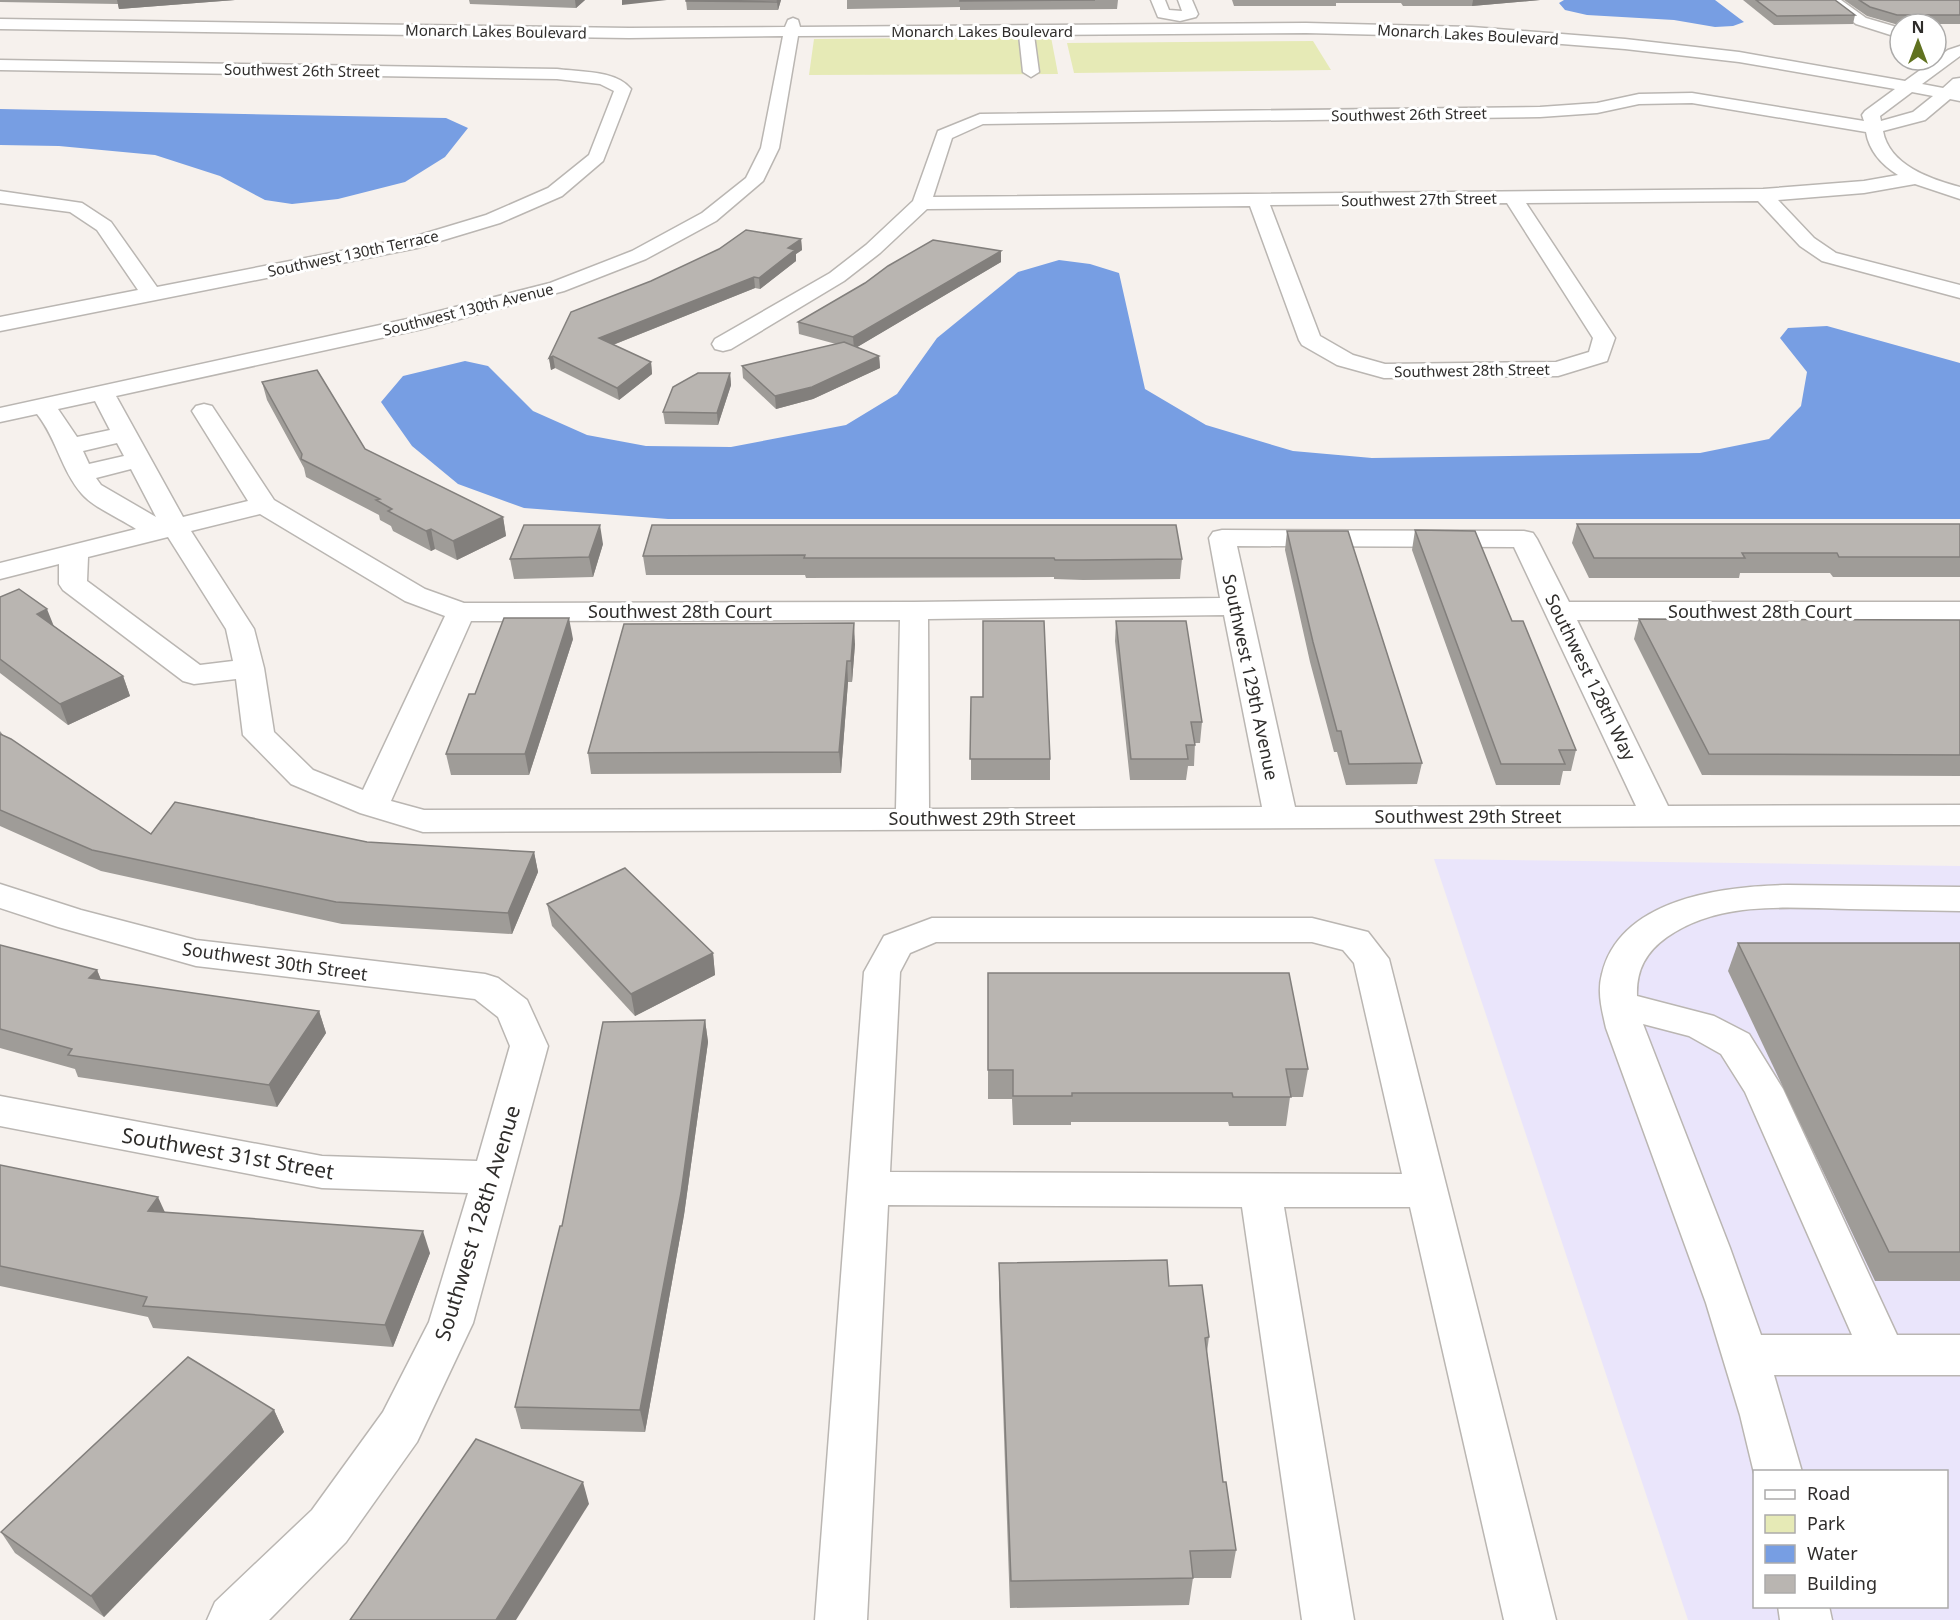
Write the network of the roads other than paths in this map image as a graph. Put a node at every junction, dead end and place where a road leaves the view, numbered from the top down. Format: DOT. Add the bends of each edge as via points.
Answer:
graph roads {
  1 [pos="1158,0"];
  2 [pos="1185,0"];
  3 [pos="1831,0"];
  4 [pos="0,15"];
  5 [pos="1182,22"];
  6 [pos="0,24"];
  7 [pos="792,28"];
  8 [pos="1888,29"];
  9 [pos="1026,31"];
  10 [pos="1960,51"];
  11 [pos="0,65"];
  12 [pos="1031,72"];
  13 [pos="604,80"];
  14 [pos="1915,82"];
  15 [pos="1956,88"];
  16 [pos="1587,90"];
  17 [pos="1618,104"];
  18 [pos="1875,128"];
  19 [pos="1915,178"];
  20 [pos="1960,193"];
  21 [pos="1763,195"];
  22 [pos="0,197"];
  23 [pos="1513,198"];
  24 [pos="1258,200"];
  25 [pos="922,203"];
  26 [pos="1960,292"];
  27 [pos="151,294"];
  28 [pos="0,324"];
  29 [pos="723,344"];
  30 [pos="102,393"];
  31 [pos="43,406"];
  32 [pos="204,411"];
  33 [pos="0,415"];
  34 [pos="124,434"];
  35 [pos="68,447"];
  36 [pos="138,460"];
  37 [pos="81,474"];
  38 [pos="264,505"];
  39 [pos="174,526"];
  40 [pos="1524,538"];
  41 [pos="75,552"];
  42 [pos="0,571"];
  43 [pos="1235,606"];
  44 [pos="914,611"];
  45 [pos="1560,611"];
  46 [pos="1960,611"];
  47 [pos="461,612"];
  48 [pos="249,668"];
  49 [pos="372,806"];
  50 [pos="1960,815"];
  51 [pos="1280,816"];
  52 [pos="1657,816"];
  53 [pos="912,819"];
  54 [pos="0,896"];
  55 [pos="1960,899"];
  56 [pos="1619,1004"];
  57 [pos="514,1010"];
  58 [pos="0,1111"];
  59 [pos="493,1178"];
  60 [pos="868,1188"];
  61 [pos="1260,1190"];
  62 [pos="1427,1191"];
  63 [pos="1745,1355"];
  64 [pos="1883,1355"];
  65 [pos="1960,1355"];
  66 [pos="1777,1470"];
  67 [pos="233,1620"];
  68 [pos="841,1620"];
  69 [pos="1328,1620"];
  70 [pos="1530,1620"];
  1 -- 5 [label="street" via="1163,14"];
  2 -- 5 [label="street" via="1191,14"];
  3 -- 8 [label="street" via="1861,21"];
  4 -- 7 [label="street, Monarch Lakes Boulevard"];
  5 -- 7 [label="street, Monarch Lakes Boulevard"];
  5 -- 9 [label="street, Monarch Lakes Boulevard"];
  5 -- 14 [label="street, Monarch Lakes Boulevard" via="1472,32 1625,44"];
  6 -- 7 [label="street, Monarch Lakes Boulevard" via="629,33"];
  7 -- 9 [label="street, Monarch Lakes Boulevard"];
  7 -- 30 [label="street, Southwest 130th Avenue" via="770,148 754,181 709,217 639,255 557,287 414,324"];
  9 -- 12 [label="street"];
  10 -- 14 [label="street"];
  11 -- 13 [label="street, Southwest 26th Street" via="557,74"];
  13 -- 27 [label="street, Southwest 130th Terrace" via="623,89 597,157 555,192 493,219 417,242"];
  14 -- 15 [label="street, Monarch Lakes Boulevard"];
  14 -- 18 [label="street" via="1871,115"];
  15 -- 18 [label="street" via="1919,116"];
  16 -- 17 [label="street"];
  17 -- 18 [label="street, Southwest 26th Street" via="1639,99 1692,98"];
  17 -- 25 [label="street, Southwest 26th Street" via="1540,112 980,118 944,135"];
  18 -- 19 [label="street" via="1877,143 1886,156"];
  19 -- 20 [label="street"];
  19 -- 21 [label="street, Southwest 27th Street" via="1864,187"];
  21 -- 23 [label="street, Southwest 27th Street"];
  21 -- 26 [label="street" via="1806,242 1829,257"];
  22 -- 27 [label="street" via="75,207 104,226"];
  23 -- 24 [label="street, Southwest 27th Street"];
  23 -- 24 [label="street, Southwest 28th Street" via="1604,338 1599,356 1558,369 1384,371 1345,360 1310,340"];
  24 -- 25 [label="street, Southwest 27th Street"];
  25 -- 29 [label="street" via="837,276"];
  27 -- 28 [label="street, Southwest 130th Terrace"];
  30 -- 31 [label="street, Southwest 130th Avenue"];
  30 -- 34 [label="street, Southwest 29th Street"];
  31 -- 33 [label="street, Southwest 130th Avenue"];
  31 -- 35 [label="street" via="61,428"];
  32 -- 38 [label="street, Southwest 28th Court"];
  34 -- 35 [label="street"];
  34 -- 36 [label="street, Southwest 29th Street"];
  35 -- 37 [label="street"];
  36 -- 37 [label="street"];
  36 -- 39 [label="street, Southwest 29th Street"];
  37 -- 39 [label="street" via="92,490 147,524"];
  38 -- 39 [label="street"];
  38 -- 47 [label="street, Southwest 28th Court" via="416,595"];
  39 -- 41 [label="street"];
  39 -- 48 [label="street, Southwest 29th Street" via="240,629"];
  40 -- 43 [label="street, Southwest 129th Avenue" via="1222,538"];
  40 -- 45 [label="street, Southwest 128th Way"];
  41 -- 42 [label="street"];
  41 -- 48 [label="street" via="73,584 194,675"];
  43 -- 44 [label="street, Southwest 28th Court"];
  43 -- 51 [label="street, Southwest 129th Avenue"];
  44 -- 47 [label="street, Southwest 28th Court"];
  44 -- 53 [label="street"];
  45 -- 46 [label="street, Southwest 28th Court"];
  45 -- 52 [label="street, Southwest 128th Way"];
  47 -- 49 [label="street"];
  48 -- 49 [label="street, Southwest 29th Street" via="258,735 302,777"];
  49 -- 53 [label="street, Southwest 29th Street" via="423,821"];
  50 -- 52 [label="street, Southwest 29th Street"];
  51 -- 52 [label="street, Southwest 29th Street"];
  51 -- 53 [label="street, Southwest 29th Street"];
  54 -- 57 [label="street, Southwest 30th Street" via="196,953 485,987"];
  55 -- 56 [label="street" via="1765,896 1702,905 1672,917 1640,940 1620,975"];
  56 -- 63 [label="street"];
  56 -- 64 [label="street" via="1701,1026 1735,1044 1763,1089"];
  57 -- 59 [label="street, Southwest 128th Avenue" via="529,1046"];
  58 -- 59 [label="street, Southwest 31st Street" via="322,1172"];
  59 -- 67 [label="street, Southwest 128th Avenue" via="451,1323 400,1427 329,1526"];
  60 -- 61 [label="street"];
  60 -- 62 [label="street" via="882,972 897,945 933,930 1312,930 1355,941 1371,959"];
  60 -- 68 [label="street"];
  61 -- 62 [label="street"];
  61 -- 69 [label="street"];
  62 -- 70 [label="street"];
  63 -- 64 [label="street"];
  63 -- 66 [label="street"];
  64 -- 65 [label="street"];
}
